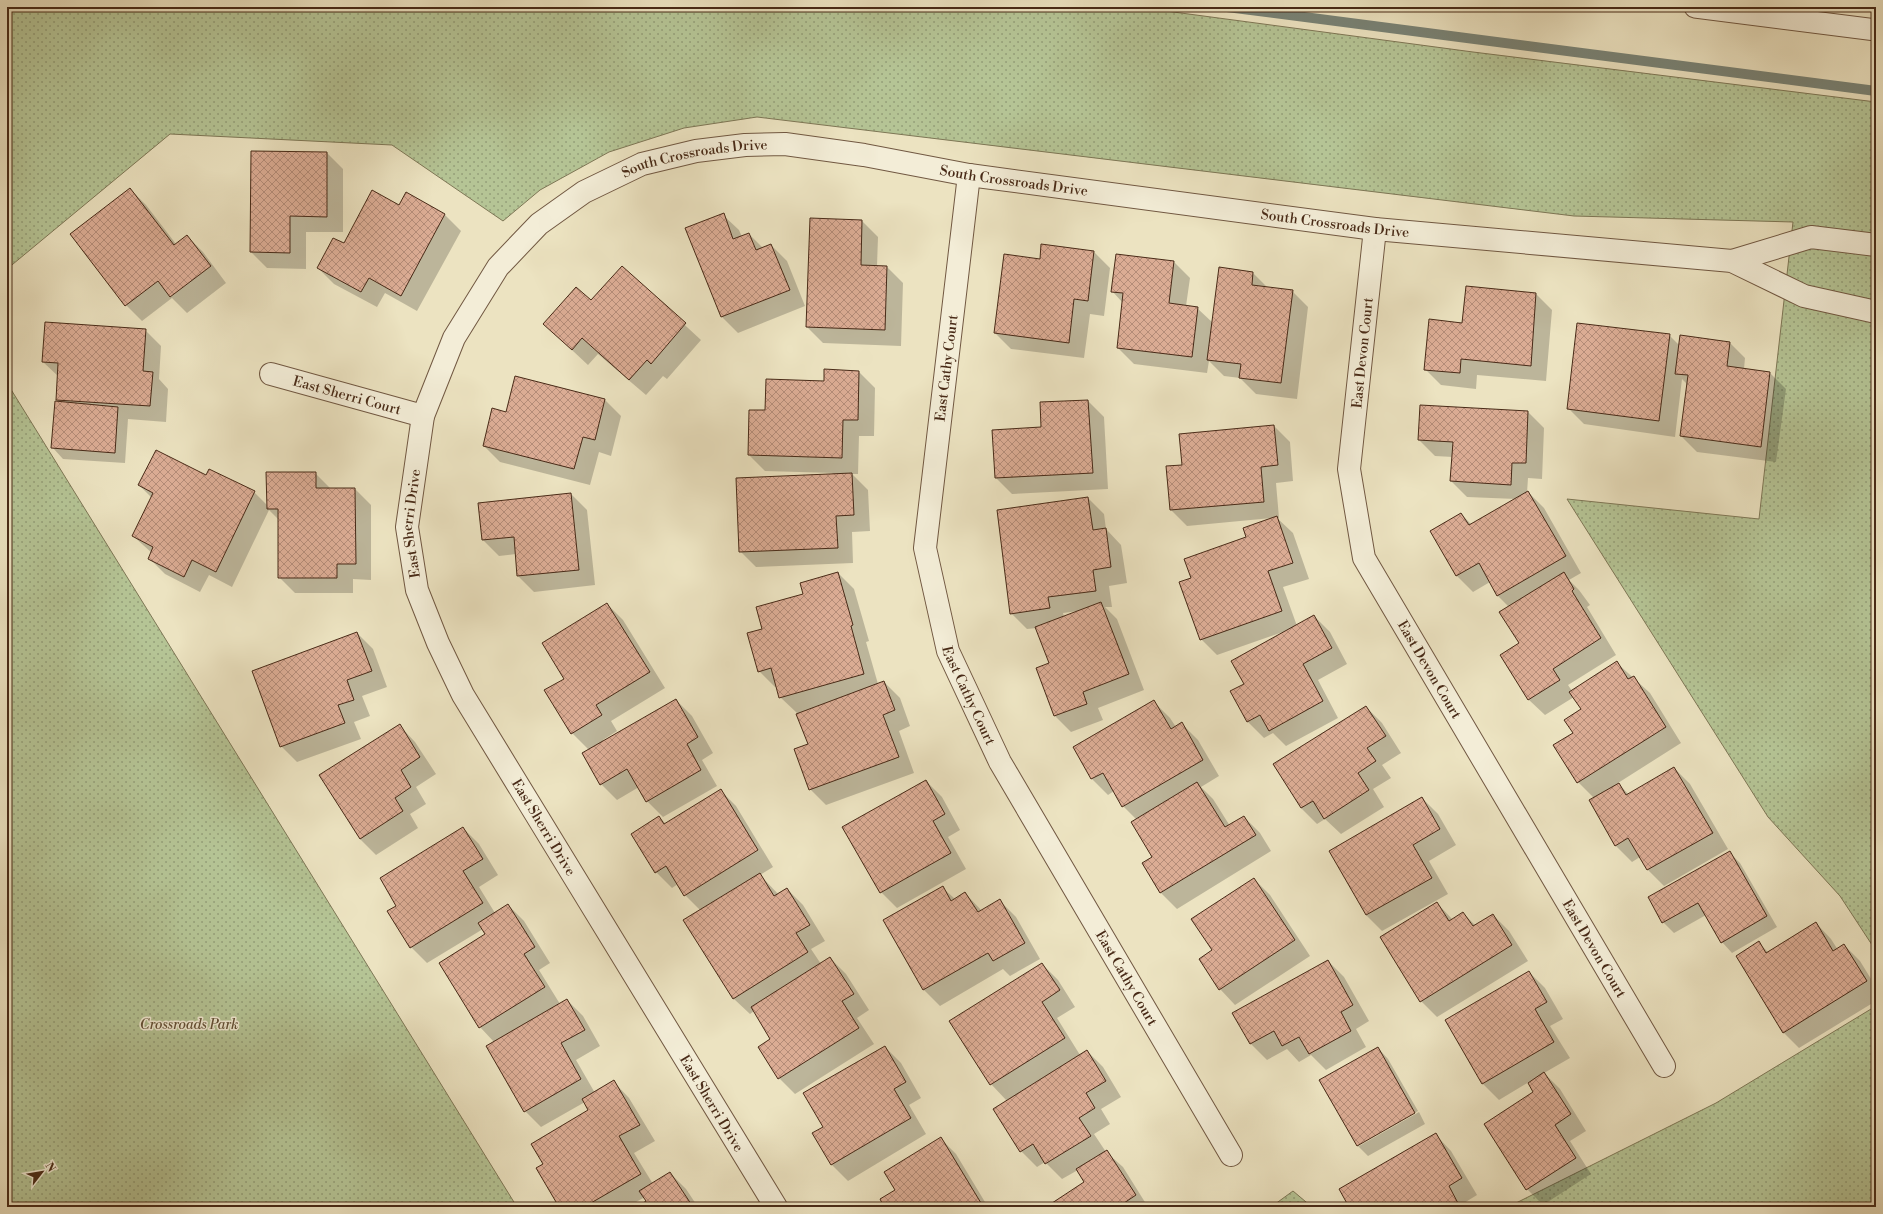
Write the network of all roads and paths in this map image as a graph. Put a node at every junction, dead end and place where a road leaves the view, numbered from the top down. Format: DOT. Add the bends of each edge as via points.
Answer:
graph roads {
  1 [pos="1695,7"];
  2 [pos="1876,30"];
  3 [pos="968,175"];
  4 [pos="1375,229"];
  5 [pos="1876,245"];
  6 [pos="1732,261"];
  7 [pos="1876,312"];
  8 [pos="271,374"];
  9 [pos="423,416"];
  10 [pos="1664,1066"];
  11 [pos="1231,1155"];
  12 [pos="776,1207"];
  1 -- 2 [label="lane"];
  3 -- 4 [label="street, South Crossroads Drive"];
  3 -- 9 [label="street, South Crossroads Drive" via="864,155 784,144 745,145 696,151 642,164 584,192 538,224 498,267 454,338"];
  3 -- 11 [label="street, East Cathy Court" via="925,548 948,651 1000,762"];
  4 -- 6 [label="street, South Crossroads Drive"];
  4 -- 10 [label="street, East Devon Court" via="1349,469 1364,558"];
  5 -- 6 [label="street, South Crossroads Drive" via="1811,237"];
  6 -- 7 [label="street, South Crossroads Drive" via="1804,296"];
  8 -- 9 [label="street, East Sherri Court"];
  9 -- 12 [label="street, East Sherri Drive" via="407,527 417,590 438,643 463,695"];
}
